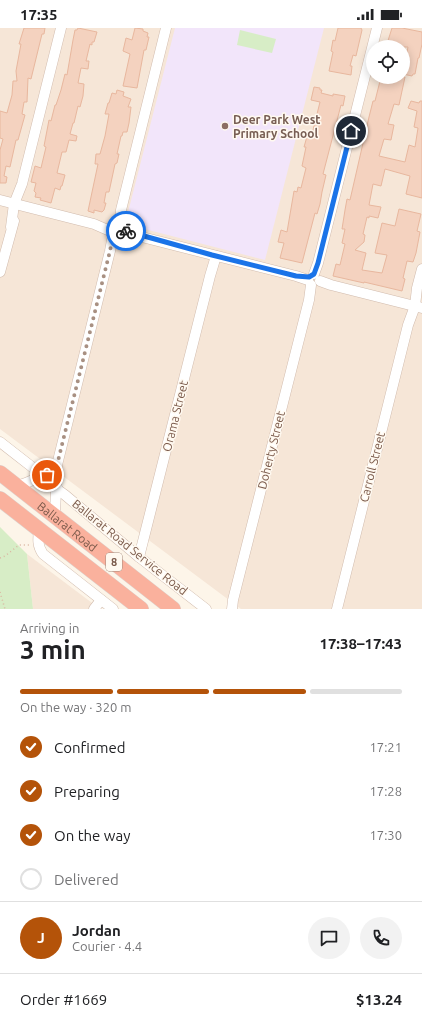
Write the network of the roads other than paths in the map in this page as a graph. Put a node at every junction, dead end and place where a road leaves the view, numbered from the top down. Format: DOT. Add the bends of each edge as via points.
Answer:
graph roads {
  1 [pos="61,28"];
  2 [pos="166,28"];
  3 [pos="377,28"];
  4 [pos="0,200"];
  5 [pos="17,205"];
  6 [pos="116,230"];
  7 [pos="214,256"];
  8 [pos="422,269"];
  9 [pos="0,272"];
  10 [pos="314,280"];
  11 [pos="416,306"];
  12 [pos="0,442"];
  13 [pos="57,465"];
  14 [pos="0,473"];
  15 [pos="44,475"];
  16 [pos="18,486"];
  17 [pos="56,486"];
  18 [pos="0,499"];
  19 [pos="55,515"];
  20 [pos="39,530"];
  21 [pos="139,557"];
  22 [pos="101,600"];
  23 [pos="232,606"];
  24 [pos="94,609"];
  25 [pos="113,609"];
  26 [pos="141,609"];
  27 [pos="173,609"];
  28 [pos="206,609"];
  29 [pos="336,609"];
  1 -- 5 [label="street"];
  2 -- 6 [label="street"];
  3 -- 10 [label="street, Doherty Street"];
  4 -- 5 [label="street"];
  5 -- 6 [label="street"];
  5 -- 9 [label="street"];
  6 -- 7 [label="street"];
  6 -- 13 [label="street"];
  7 -- 10 [label="street"];
  7 -- 21 [label="street, Orama Street"];
  8 -- 11 [label="street, Carroll Street"];
  10 -- 11 [label="street"];
  10 -- 23 [label="street, Doherty Street"];
  11 -- 29 [label="street, Carroll Street" via="408,326"];
  12 -- 15 [label="street, Ballarat Road Service Road"];
  13 -- 15 [label="street" via="51,473"];
  13 -- 17 [label="street"];
  14 -- 16 [label="highway, Ballarat Road / 8"];
  15 -- 16 [label="street"];
  15 -- 17 [label="street, Ballarat Road Service Road" via="53,478"];
  16 -- 19 [label="highway, Ballarat Road / 8"];
  17 -- 19 [label="street"];
  17 -- 21 [label="street, Ballarat Road Service Road"];
  18 -- 20 [label="highway, Ballarat Road / 8"];
  19 -- 27 [label="highway, Ballarat Road / 8"];
  20 -- 22 [label="street" via="38,547 43,554"];
  20 -- 26 [label="highway, Ballarat Road / 8"];
  21 -- 28 [label="street, Ballarat Road Service Road"];
  22 -- 24 [label="street"];
  22 -- 25 [label="street"];
}
